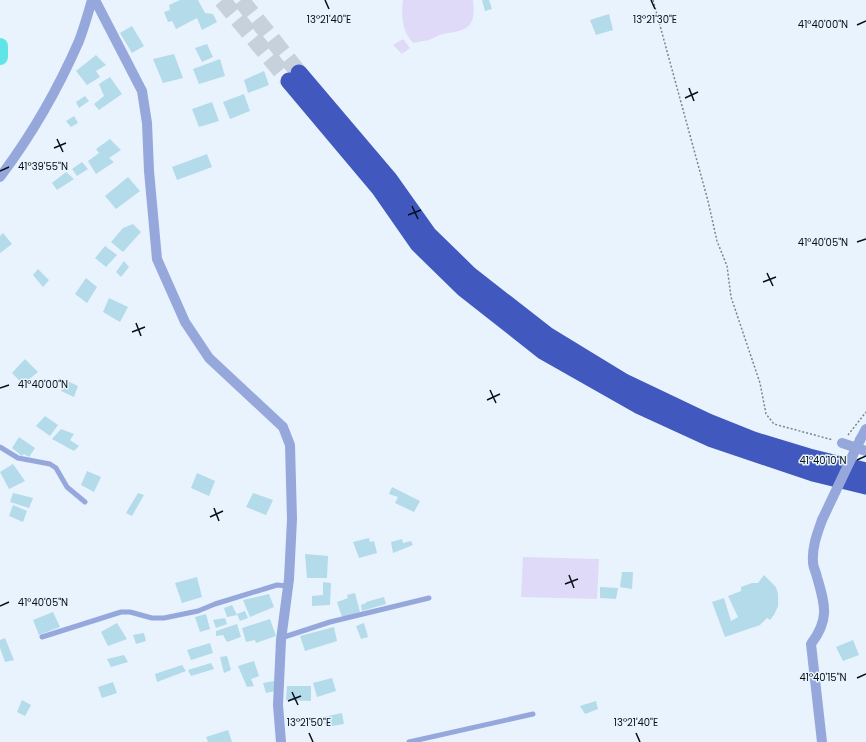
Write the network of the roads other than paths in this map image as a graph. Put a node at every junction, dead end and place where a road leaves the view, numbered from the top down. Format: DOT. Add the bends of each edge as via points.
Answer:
graph roads {
  1 [pos="93,0"];
  2 [pos="0,177"];
  3 [pos="866,429"];
  4 [pos="842,443"];
  5 [pos="0,447"];
  6 [pos="866,451"];
  7 [pos="866,471"];
  8 [pos="866,486"];
  9 [pos="85,502"];
  10 [pos="288,586"];
  11 [pos="429,598"];
  12 [pos="42,637"];
  13 [pos="281,638"];
  14 [pos="533,714"];
  15 [pos="281,742"];
  16 [pos="409,742"];
  17 [pos="822,742"];
  1 -- 2 [label="street" via="79,40 52,95"];
  1 -- 10 [label="street" via="142,91 147,123 157,259 185,322 208,358 283,427 290,445 292,519"];
  3 -- 17 [label="street, bridge" via="815,538 813,563 825,606 823,622 811,644"];
  4 -- 6 [label="street"];
  5 -- 9 [label="lane" via="18,458 50,464 56,468 68,487"];
  7 -- 8 [label="highway" via="753,440 708,422 624,382 547,335 470,275 428,234 389,180 294,77 379,188 418,244 463,288 543,351 640,406 712,439 813,473"];
  10 -- 12 [label="lane" via="276,585 198,611 164,618 120,612"];
  10 -- 13 [label="street"];
  11 -- 13 [label="lane" via="330,622"];
  13 -- 15 [label="street" via="278,705"];
  14 -- 16 [label="lane"];
}
